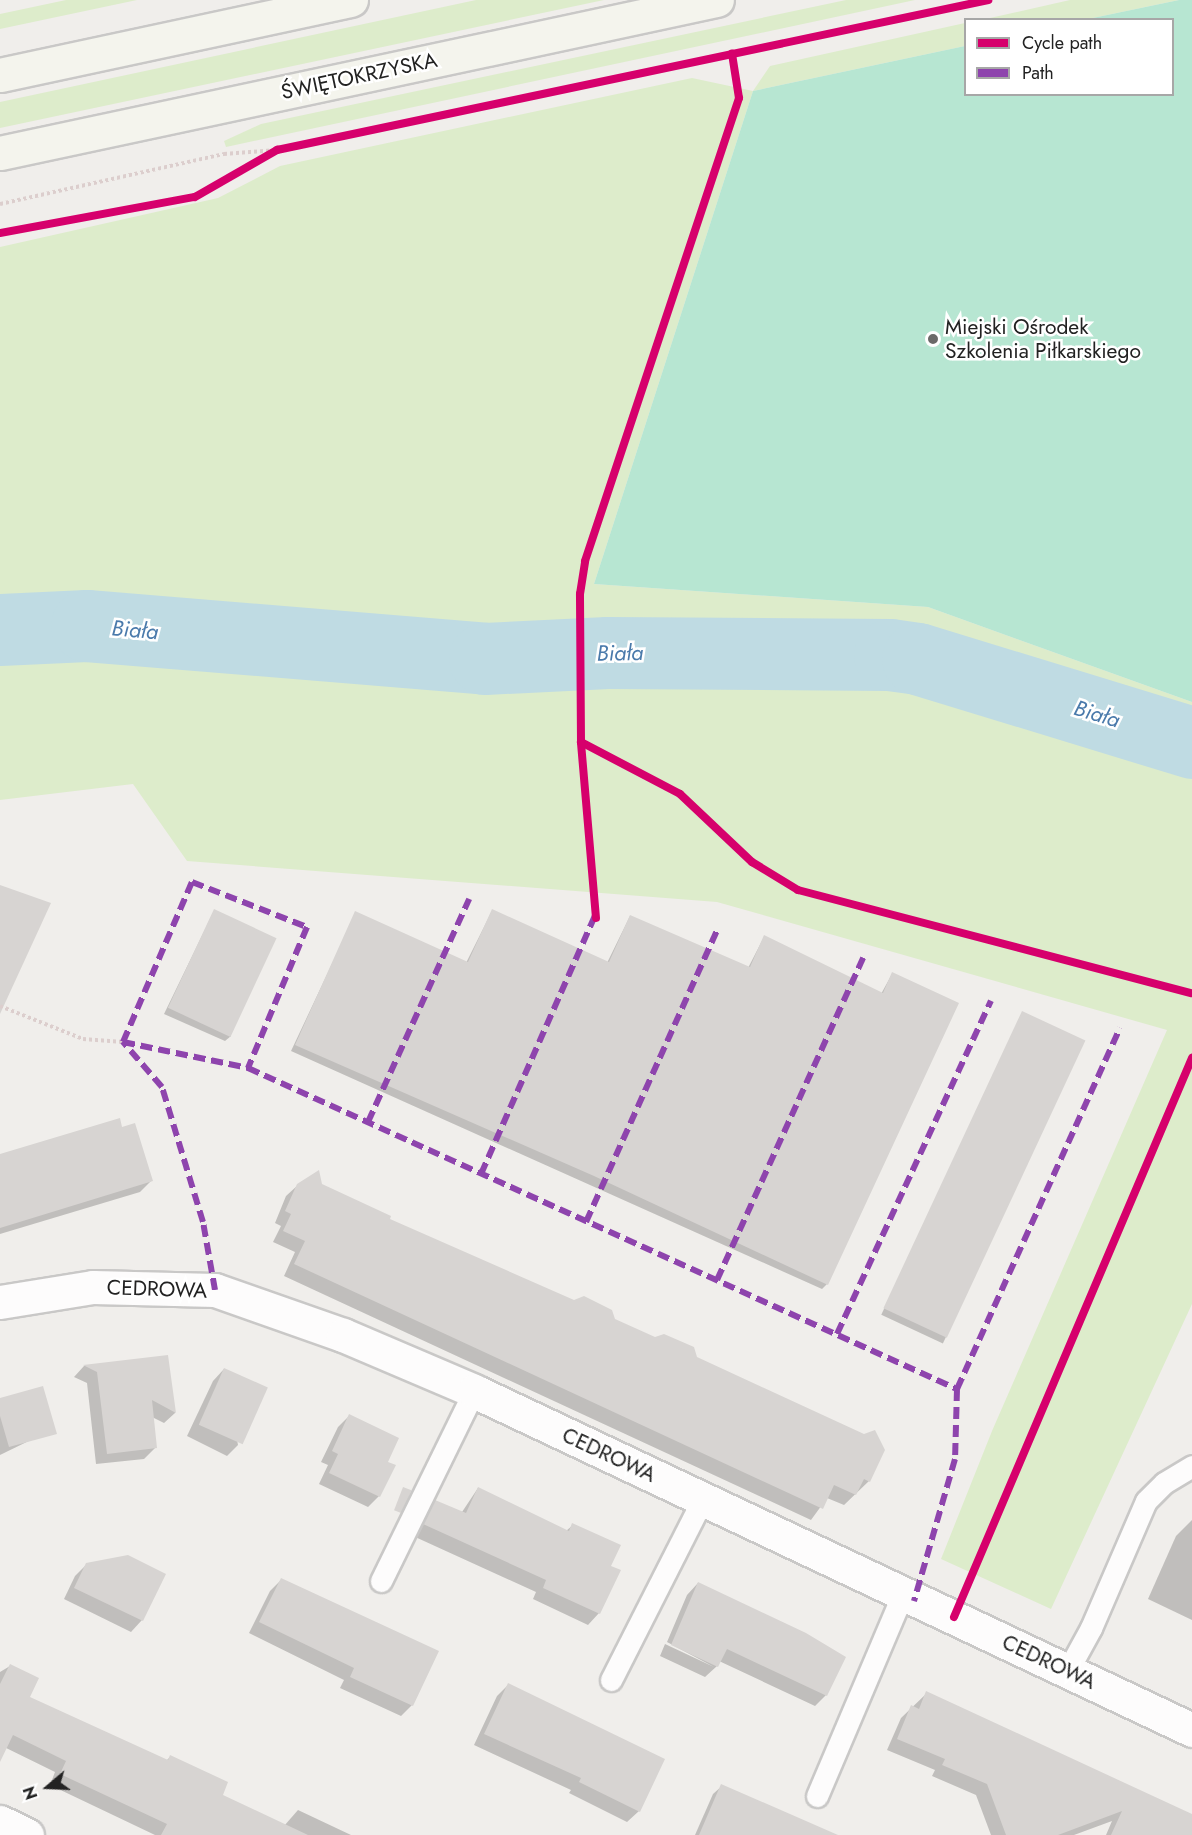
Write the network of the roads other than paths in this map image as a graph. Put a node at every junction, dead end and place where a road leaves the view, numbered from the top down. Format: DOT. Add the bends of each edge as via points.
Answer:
graph roads {
  1 [pos="351,0"];
  2 [pos="717,0"];
  3 [pos="0,75"];
  4 [pos="0,153"];
  5 [pos="0,1302"];
  6 [pos="474,1391"];
  7 [pos="1192,1466"];
  8 [pos="702,1499"];
  9 [pos="381,1581"];
  10 [pos="902,1596"];
  11 [pos="1068,1670"];
  12 [pos="611,1680"];
  13 [pos="1192,1730"];
  14 [pos="817,1796"];
  15 [pos="0,1822"];
  16 [pos="27,1835"];
  1 -- 3 [label="main road"];
  2 -- 4 [label="main road, ŚWIĘTOKRZYSKA"];
  5 -- 6 [label="street, CEDROWA" via="93,1287 214,1290 344,1335"];
  6 -- 8 [label="street, CEDROWA"];
  6 -- 9 [label="lane"];
  7 -- 11 [label="lane" via="1164,1483 1146,1501 1091,1628"];
  8 -- 10 [label="street, CEDROWA"];
  8 -- 12 [label="lane"];
  10 -- 11 [label="street, CEDROWA"];
  10 -- 14 [label="lane"];
  11 -- 13 [label="street, CEDROWA"];
  15 -- 16 [label="street"];
}
